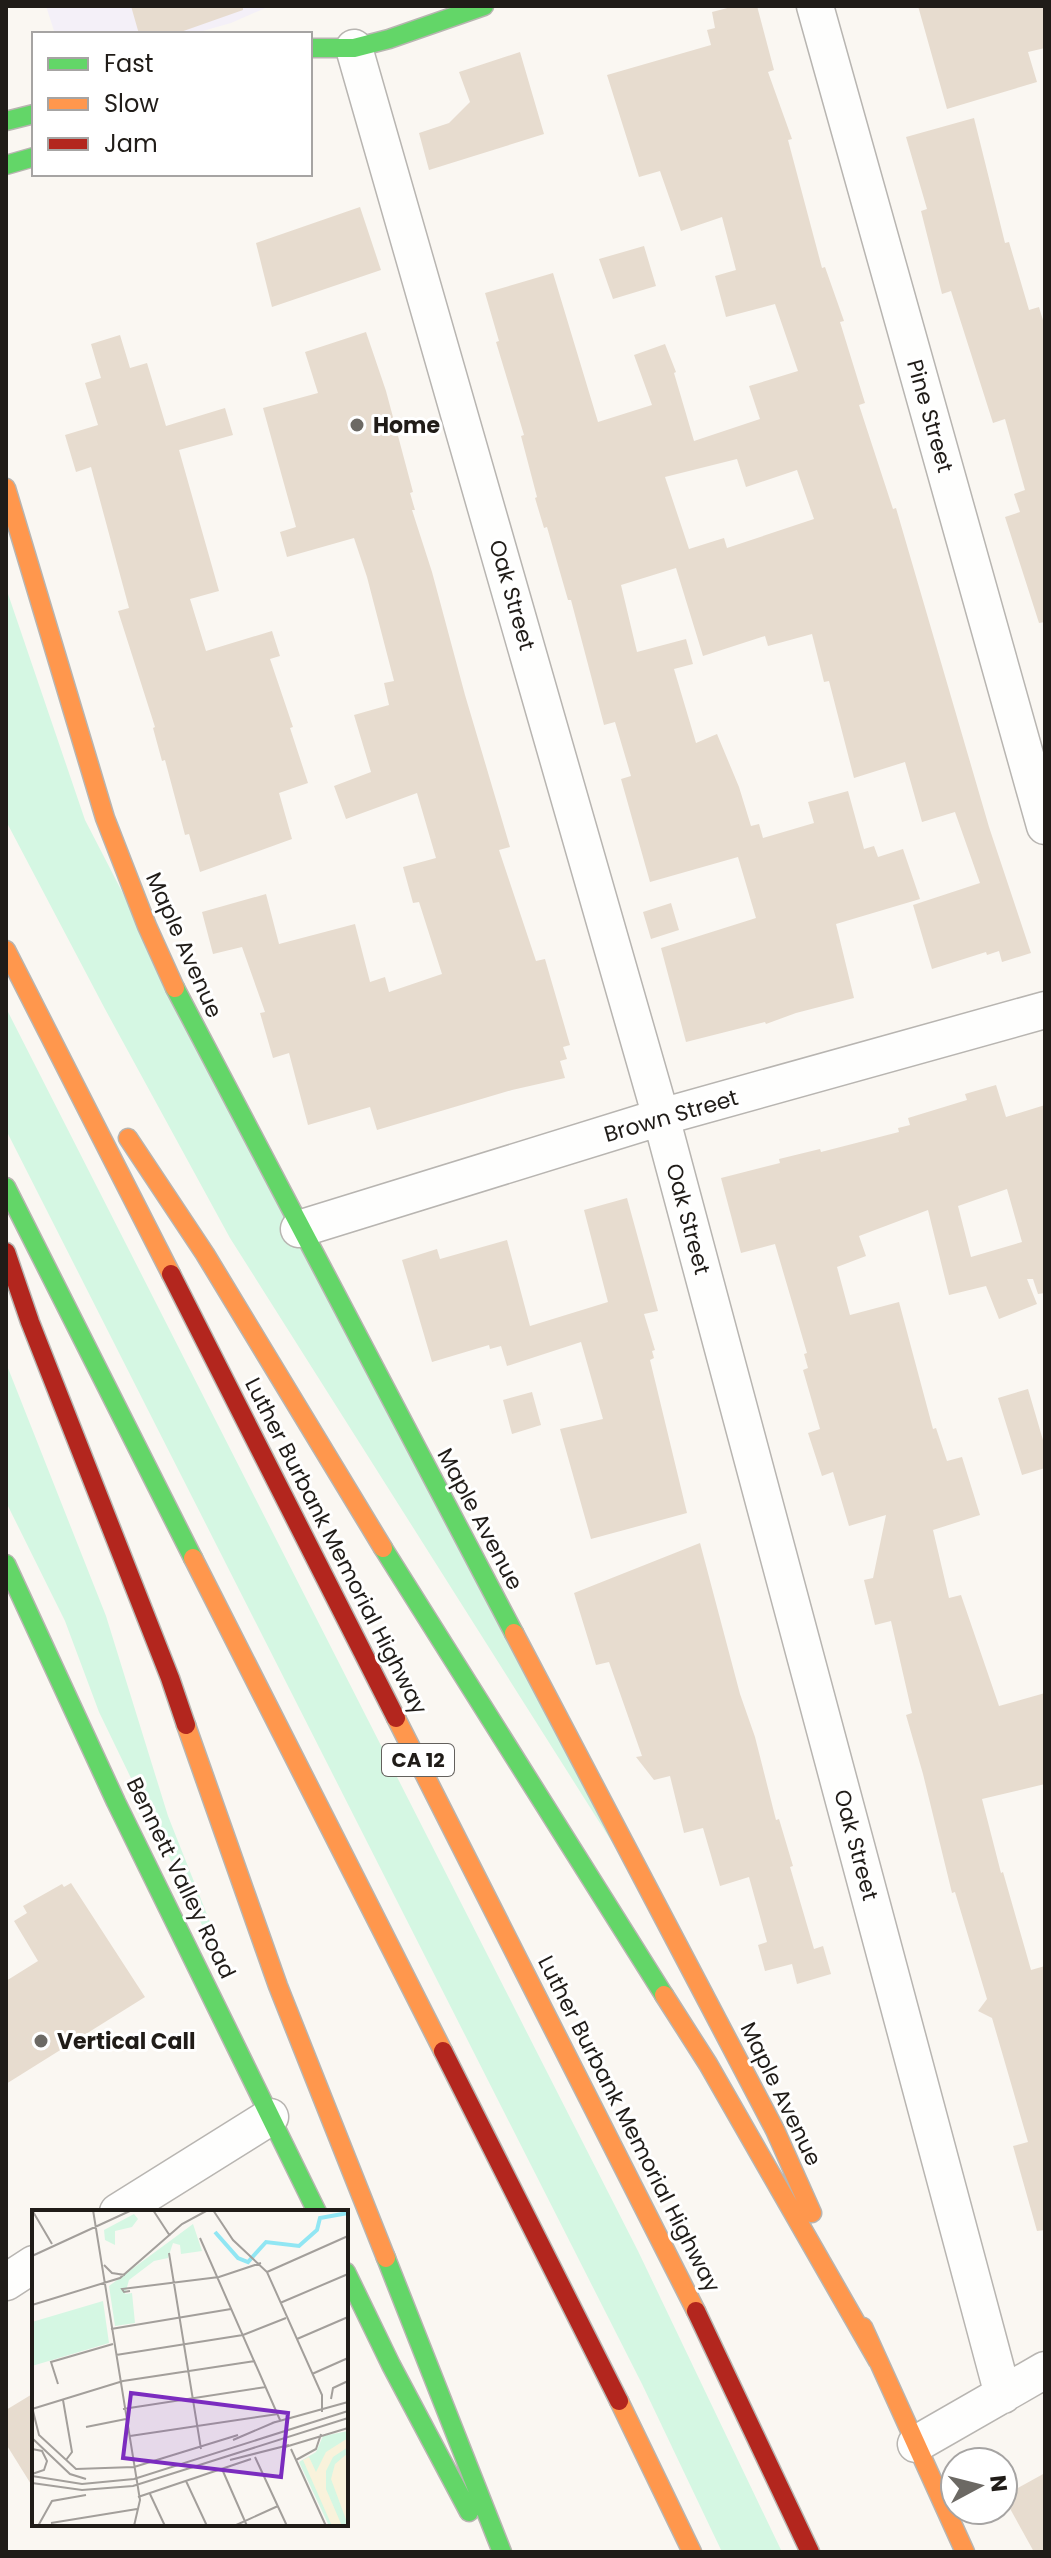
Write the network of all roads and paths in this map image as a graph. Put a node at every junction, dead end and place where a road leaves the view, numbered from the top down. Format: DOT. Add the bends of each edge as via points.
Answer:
graph roads {
  1 [pos="484,6"];
  2 [pos="815,6"];
  3 [pos="312,48"];
  4 [pos="354,48"];
  5 [pos="321,68"];
  6 [pos="32,114"];
  7 [pos="6,121"];
  8 [pos="32,158"];
  9 [pos="6,165"];
  10 [pos="6,488"];
  11 [pos="1045,826"];
  12 [pos="6,950"];
  13 [pos="17,973"];
  14 [pos="1045,1010"];
  15 [pos="103,1100"];
  16 [pos="661,1117"];
  17 [pos="120,1126"];
  18 [pos="6,1187"];
  19 [pos="299,1229"];
  20 [pos="6,1252"];
  21 [pos="11,1587"];
  22 [pos="270,2117"];
  23 [pos="121,2210"];
  24 [pos="316,2210"];
  25 [pos="32,2265"];
  26 [pos="348,2276"];
  27 [pos="6,2282"];
  28 [pos="878,2361"];
  29 [pos="1045,2370"];
  30 [pos="1003,2395"];
  31 [pos="916,2444"];
  32 [pos="491,2552"];
  33 [pos="502,2552"];
  34 [pos="692,2552"];
  35 [pos="810,2552"];
  36 [pos="965,2552"];
  1 -- 4 [label="main road"];
  2 -- 11 [label="street, Pine Street"];
  3 -- 4 [label="main road"];
  4 -- 5 [label="main road"];
  4 -- 16 [label="street, Oak Street"];
  6 -- 7 [label="main road"];
  8 -- 9 [label="main road"];
  10 -- 19 [label="main road, Maple Avenue" via="105,818 142,912 185,1010"];
  12 -- 13 [label="main road, Luther Burbank Memorial Highway / CA 12"];
  13 -- 15 [label="main road"];
  13 -- 35 [label="main road, Luther Burbank Memorial Highway / CA 12" via="612,2143"];
  14 -- 16 [label="street, Brown Street"];
  16 -- 19 [label="street, Brown Street"];
  16 -- 30 [label="street, Oak Street"];
  17 -- 28 [label="main road" via="205,1254 412,1595 708,2064"];
  18 -- 34 [label="main road"];
  19 -- 28 [label="main road, Maple Avenue" via="775,2130"];
  20 -- 33 [label="main road" via="170,1678 278,1986"];
  21 -- 22 [label="main road, Bennett Valley Road"];
  22 -- 23 [label="street"];
  22 -- 24 [label="main road, Bennett Valley Road"];
  25 -- 27 [label="street"];
  26 -- 32 [label="main road"];
  28 -- 31 [label="main road, Maple Avenue"];
  29 -- 30 [label="street"];
  30 -- 31 [label="street"];
  31 -- 36 [label="main road, Maple Avenue"];
}
